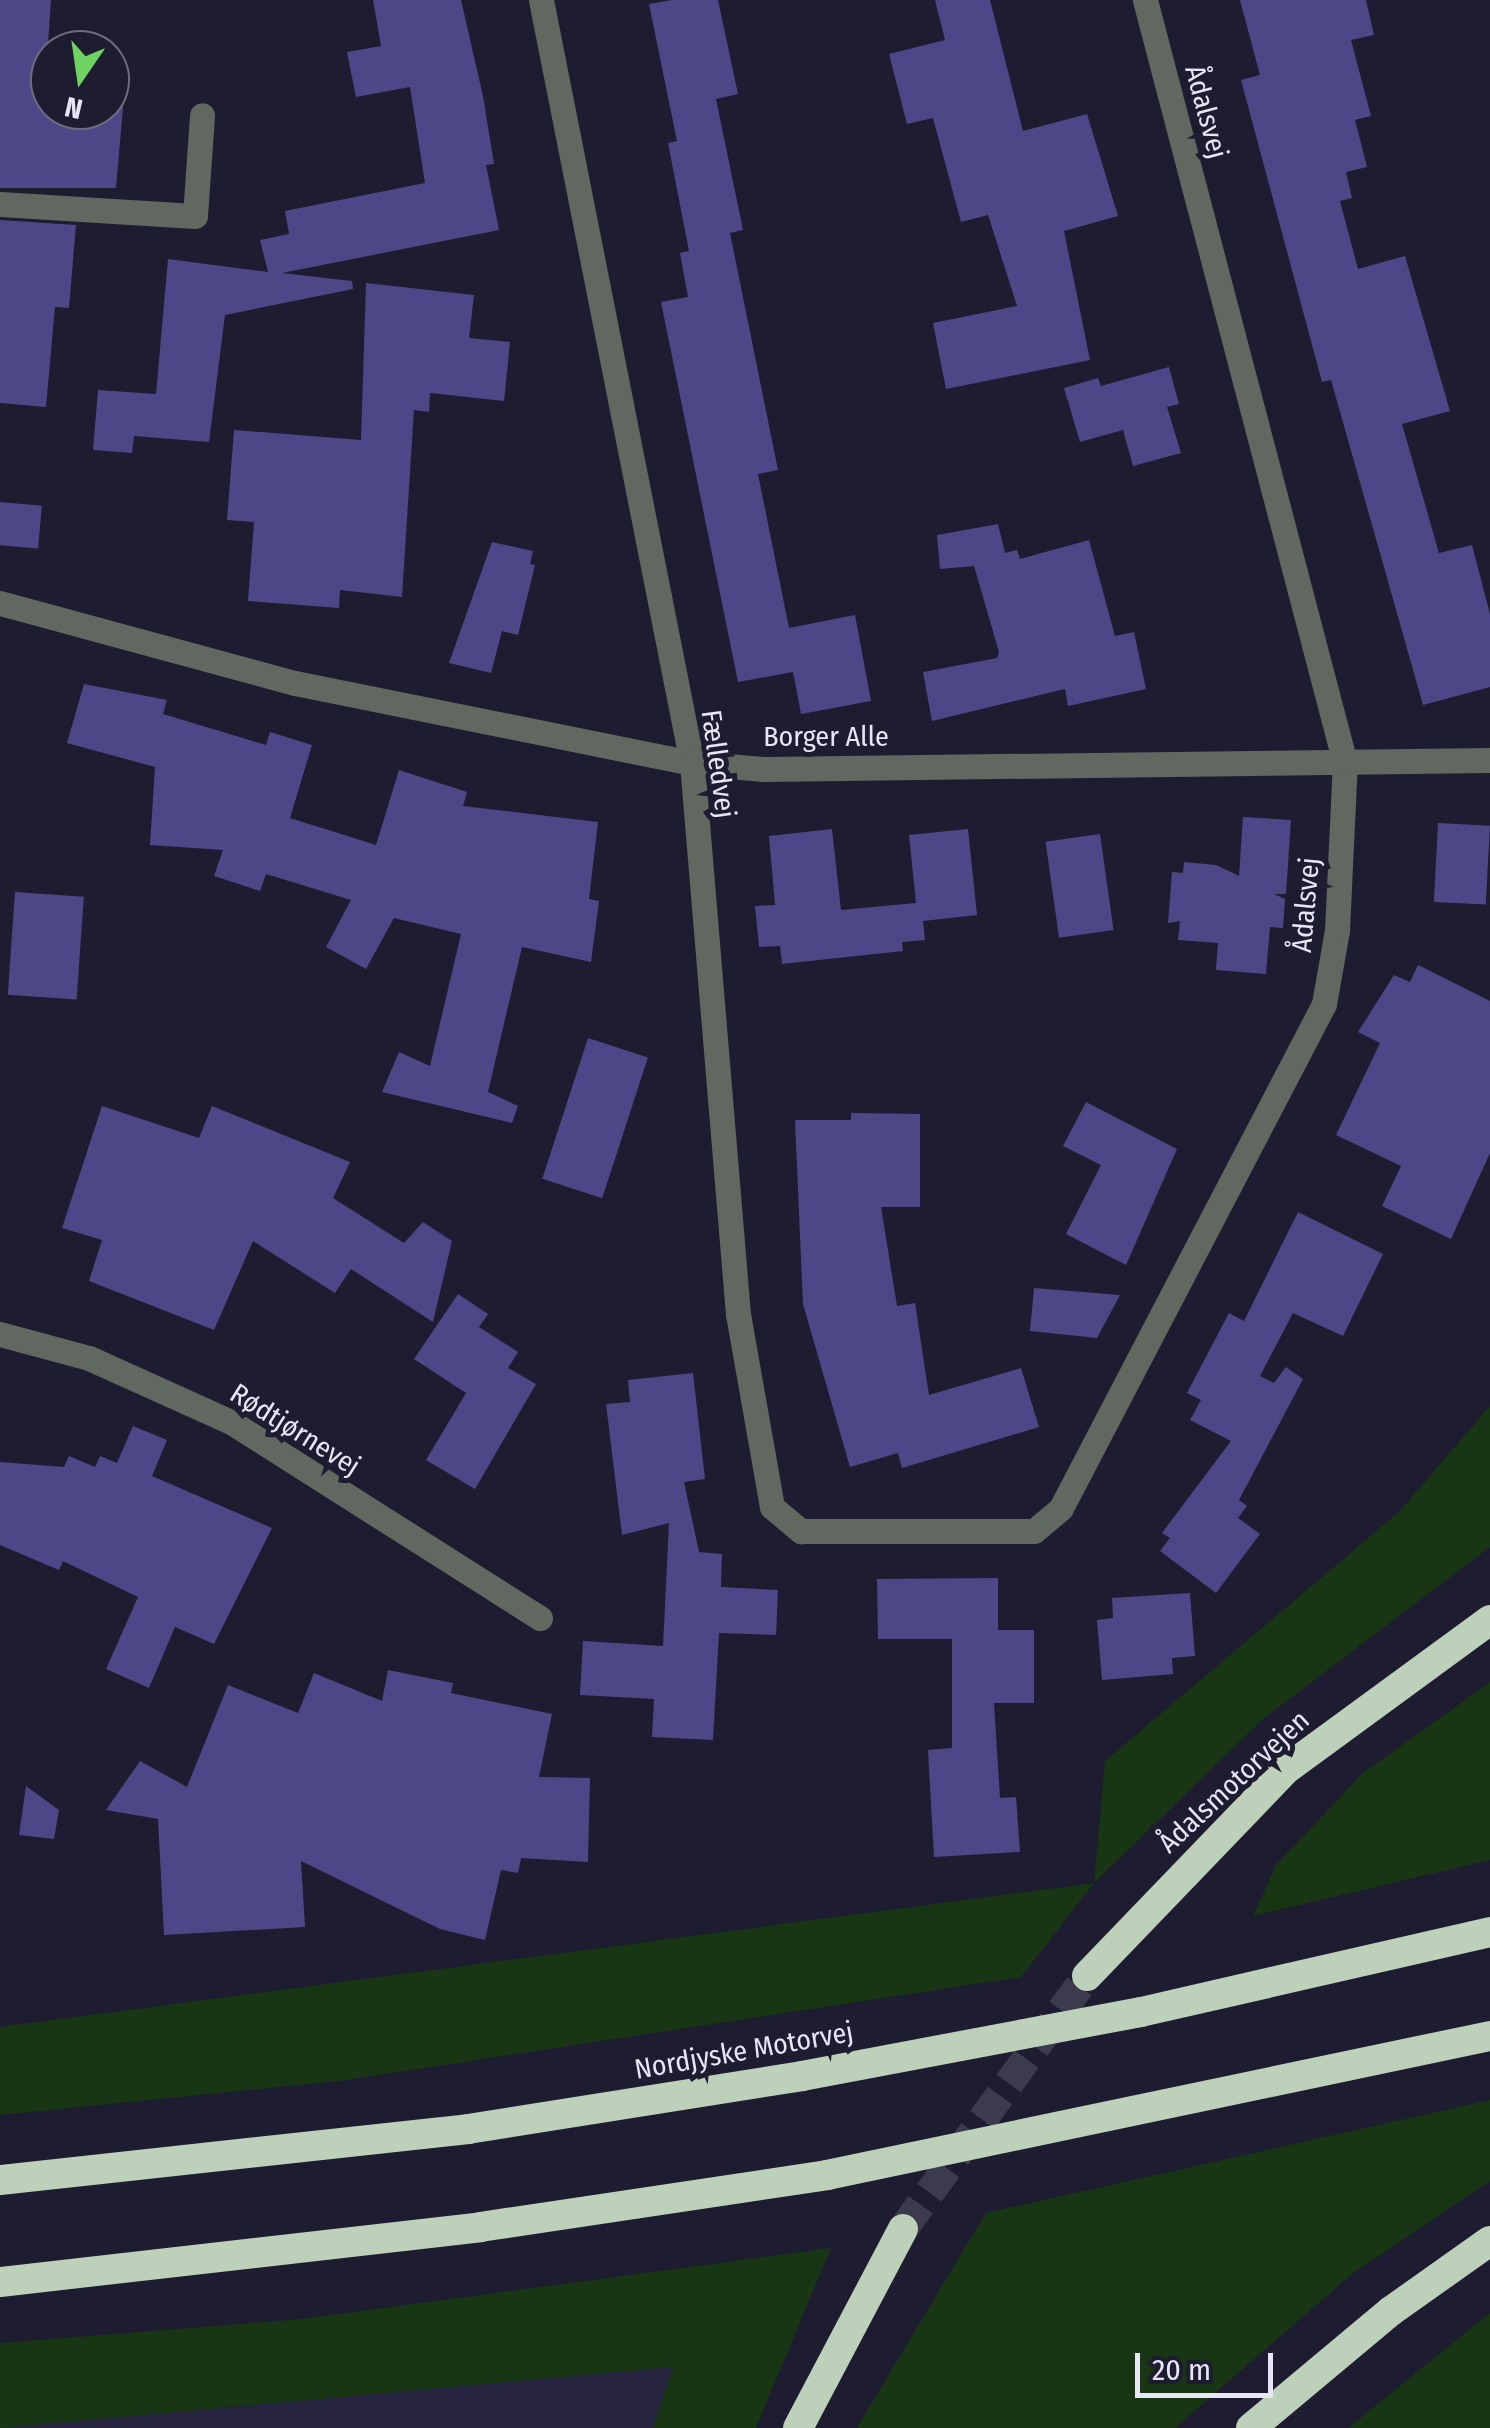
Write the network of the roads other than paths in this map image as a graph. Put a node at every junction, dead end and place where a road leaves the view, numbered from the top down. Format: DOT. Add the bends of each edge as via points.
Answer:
graph roads {
  1 [pos="541,0"];
  2 [pos="1145,0"];
  3 [pos="202,115"];
  4 [pos="0,204"];
  5 [pos="0,603"];
  6 [pos="1490,760"];
  7 [pos="692,763"];
  8 [pos="1345,763"];
  9 [pos="0,1334"];
  10 [pos="801,1531"];
  11 [pos="540,1618"];
  12 [pos="1490,1620"];
  13 [pos="1490,1932"];
  14 [pos="1087,1976"];
  15 [pos="1490,2036"];
  16 [pos="0,2180"];
  17 [pos="903,2229"];
  18 [pos="1490,2241"];
  19 [pos="0,2282"];
  20 [pos="798,2428"];
  21 [pos="1251,2428"];
  1 -- 7 [label="street, Fælledvej"];
  2 -- 8 [label="street, Ådalsvej"];
  3 -- 4 [label="street" via="195,216"];
  5 -- 7 [label="street, Borger Alle" via="296,683"];
  6 -- 8 [label="street, Borger Alle"];
  7 -- 8 [label="street, Borger Alle"];
  7 -- 10 [label="street, Fælledvej" via="738,1314 772,1508"];
  8 -- 10 [label="street, Ådalsvej" via="1337,930 1324,1004 1060,1508 1034,1531"];
  9 -- 11 [label="street, Rødtjørnevej" via="89,1358 231,1422"];
  12 -- 14 [label="highway, Ådalsmotorvejen" via="1285,1770"];
  13 -- 16 [label="highway, Nordjyske Motorvej" via="1142,2012 802,2076 468,2129"];
  15 -- 19 [label="highway" via="827,2175 461,2229"];
  17 -- 20 [label="highway"];
  18 -- 21 [label="highway" via="1391,2311"];
}
